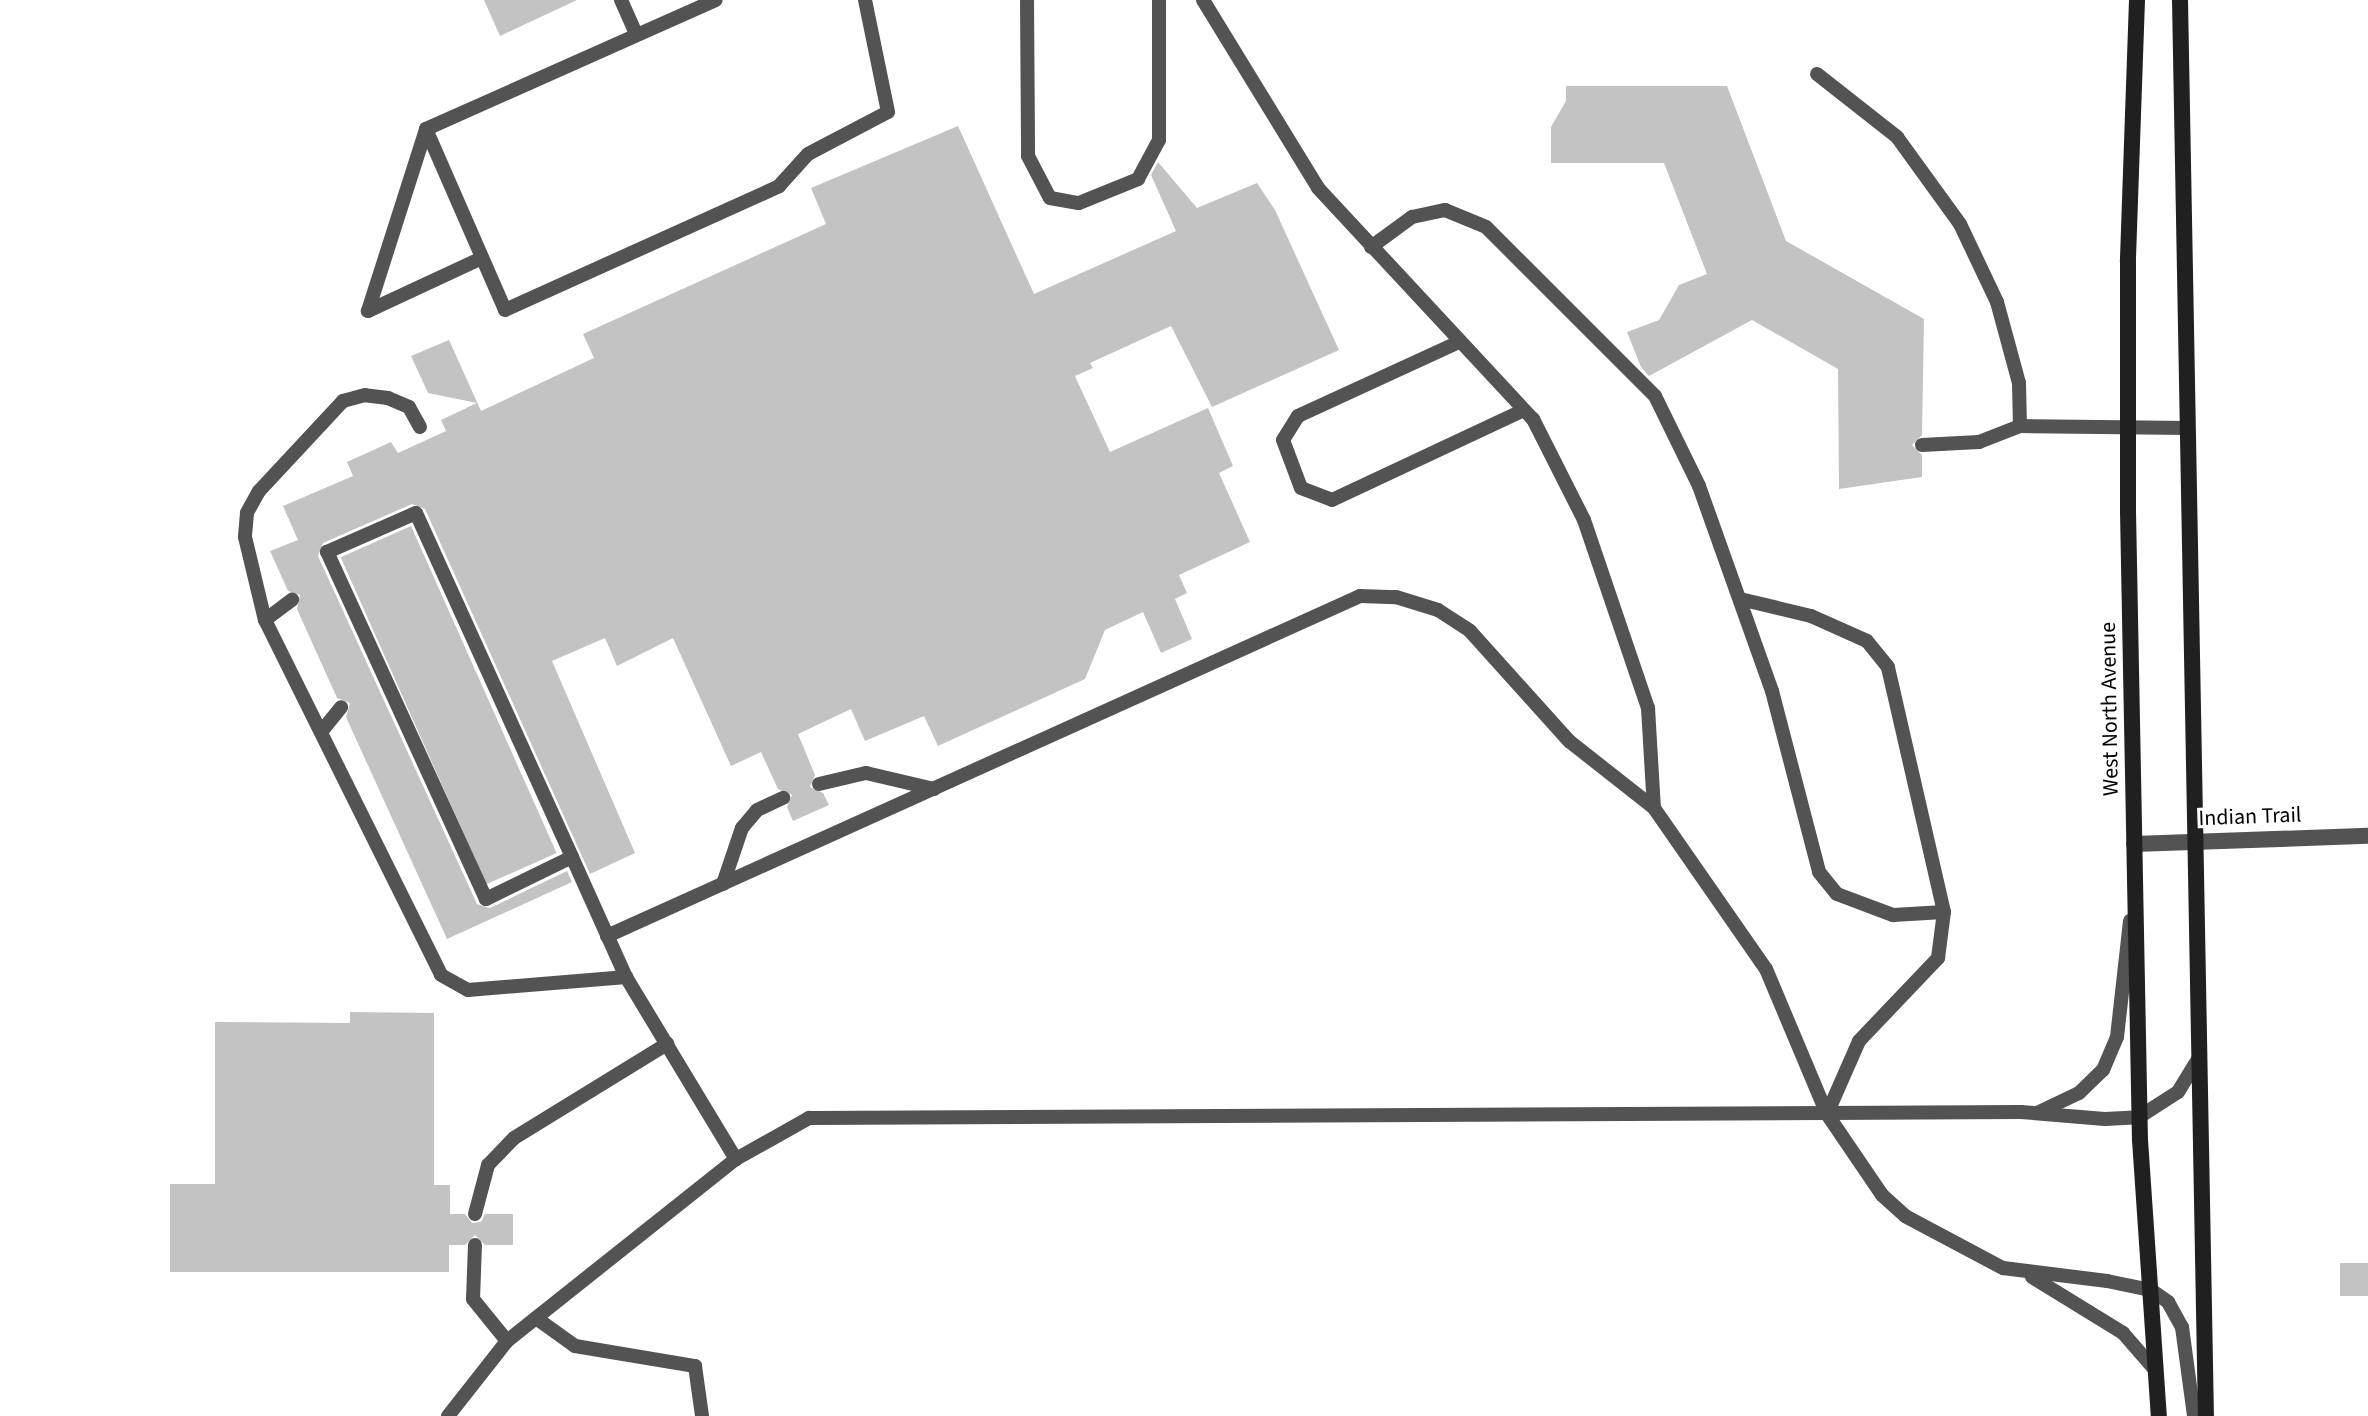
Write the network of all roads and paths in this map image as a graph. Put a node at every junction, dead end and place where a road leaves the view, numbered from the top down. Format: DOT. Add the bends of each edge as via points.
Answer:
graph roads {
  1 [pos="621,0"];
  2 [pos="716,0"];
  3 [pos="865,0"];
  4 [pos="1027,0"];
  5 [pos="1159,0"];
  6 [pos="1203,0"];
  7 [pos="2137,0"];
  8 [pos="2180,0"];
  9 [pos="636,34"];
  10 [pos="1817,74"];
  11 [pos="426,129"];
  12 [pos="1371,247"];
  13 [pos="482,258"];
  14 [pos="1459,342"];
  15 [pos="1524,410"];
  16 [pos="2020,426"];
  17 [pos="420,427"];
  18 [pos="2188,428"];
  19 [pos="2128,429"];
  20 [pos="1922,445"];
  21 [pos="1740,599"];
  22 [pos="292,600"];
  23 [pos="265,620"];
  24 [pos="341,707"];
  25 [pos="321,732"];
  26 [pos="819,784"];
  27 [pos="934,789"];
  28 [pos="783,798"];
  29 [pos="1654,808"];
  30 [pos="2368,836"];
  31 [pos="2196,841"];
  32 [pos="2134,844"];
  33 [pos="572,857"];
  34 [pos="2135,882"];
  35 [pos="723,884"];
  36 [pos="1944,912"];
  37 [pos="607,936"];
  38 [pos="626,977"];
  39 [pos="667,1044"];
  40 [pos="2200,1056"];
  41 [pos="2037,1113"];
  42 [pos="1827,1114"];
  43 [pos="2139,1117"];
  44 [pos="736,1159"];
  45 [pos="475,1214"];
  46 [pos="475,1245"];
  47 [pos="2028,1274"];
  48 [pos="2151,1290"];
  49 [pos="536,1318"];
  50 [pos="507,1341"];
  51 [pos="2156,1371"];
  52 [pos="448,1416"];
  53 [pos="702,1416"];
  54 [pos="2159,1416"];
  55 [pos="2194,1416"];
  56 [pos="2206,1416"];
  1 -- 9 [label="lane"];
  2 -- 9 [label="lane"];
  3 -- 13 [label="lane" via="888,112 808,154 779,186 505,310"];
  4 -- 5 [label="lane" via="1028,156 1050,198 1079,203 1138,179 1159,140"];
  6 -- 12 [label="lane" via="1318,188"];
  7 -- 19 [label="main road, West North Avenue"];
  8 -- 18 [label="main road"];
  9 -- 11 [label="lane"];
  10 -- 16 [label="lane" via="1897,137 1960,224 1997,302 2019,383"];
  11 -- 13 [label="lane"];
  11 -- 13 [label="lane" via="368,311"];
  12 -- 14 [label="lane"];
  12 -- 21 [label="lane" via="1412,217 1445,210 1486,227 1655,396 1699,486"];
  14 -- 15 [label="lane"];
  14 -- 15 [label="lane" via="1298,416 1283,440 1301,488 1332,500"];
  15 -- 29 [label="lane" via="1584,520 1623,628 1648,708"];
  16 -- 19 [label="lane"];
  16 -- 20 [label="lane" via="1979,442"];
  17 -- 23 [label="lane" via="409,407 388,398 365,395 343,401 259,491 247,513 245,537"];
  18 -- 19 [label="lane"];
  18 -- 31 [label="main road"];
  19 -- 32 [label="main road, West North Avenue"];
  21 -- 36 [label="lane" via="1811,616 1867,641 1888,667"];
  21 -- 36 [label="lane" via="1772,691 1819,872 1837,894 1893,915"];
  22 -- 23 [label="lane"];
  23 -- 25 [label="lane"];
  24 -- 25 [label="lane"];
  25 -- 38 [label="lane" via="441,975 468,990"];
  26 -- 27 [label="lane" via="866,773"];
  27 -- 29 [label="lane" via="1360,596 1396,597 1438,610 1470,631 1569,741"];
  27 -- 35 [label="lane"];
  28 -- 35 [label="lane" via="757,810 742,828"];
  29 -- 42 [label="lane" via="1766,969"];
  30 -- 31 [label="street, Indian Trail"];
  31 -- 32 [label="street, Indian Trail"];
  31 -- 40 [label="main road"];
  32 -- 34 [label="main road, West North Avenue"];
  33 -- 33 [label="lane" via="416,513 327,552 486,899"];
  33 -- 37 [label="lane"];
  34 -- 41 [label="lane" via="2117,1037 2103,1070 2079,1093"];
  34 -- 43 [label="main road, West North Avenue"];
  35 -- 37 [label="lane"];
  36 -- 42 [label="lane" via="1938,958 1859,1041"];
  37 -- 38 [label="lane"];
  38 -- 39 [label="lane"];
  39 -- 44 [label="lane"];
  39 -- 45 [label="lane" via="514,1138 488,1165"];
  40 -- 43 [label="lane" via="2178,1092"];
  40 -- 56 [label="main road"];
  41 -- 42 [label="lane"];
  41 -- 43 [label="lane"];
  42 -- 44 [label="lane" via="809,1118"];
  42 -- 47 [label="lane" via="1882,1195 1905,1216 2003,1268"];
  43 -- 48 [label="main road, West North Avenue"];
  44 -- 49 [label="lane"];
  46 -- 50 [label="lane" via="473,1299"];
  47 -- 48 [label="lane"];
  47 -- 51 [label="lane" via="2123,1333"];
  48 -- 51 [label="main road, West North Avenue"];
  48 -- 55 [label="lane" via="2168,1302 2182,1327"];
  49 -- 50 [label="lane"];
  49 -- 53 [label="lane" via="575,1346 695,1366"];
  50 -- 52 [label="lane"];
  51 -- 54 [label="main road, West North Avenue"];
}
